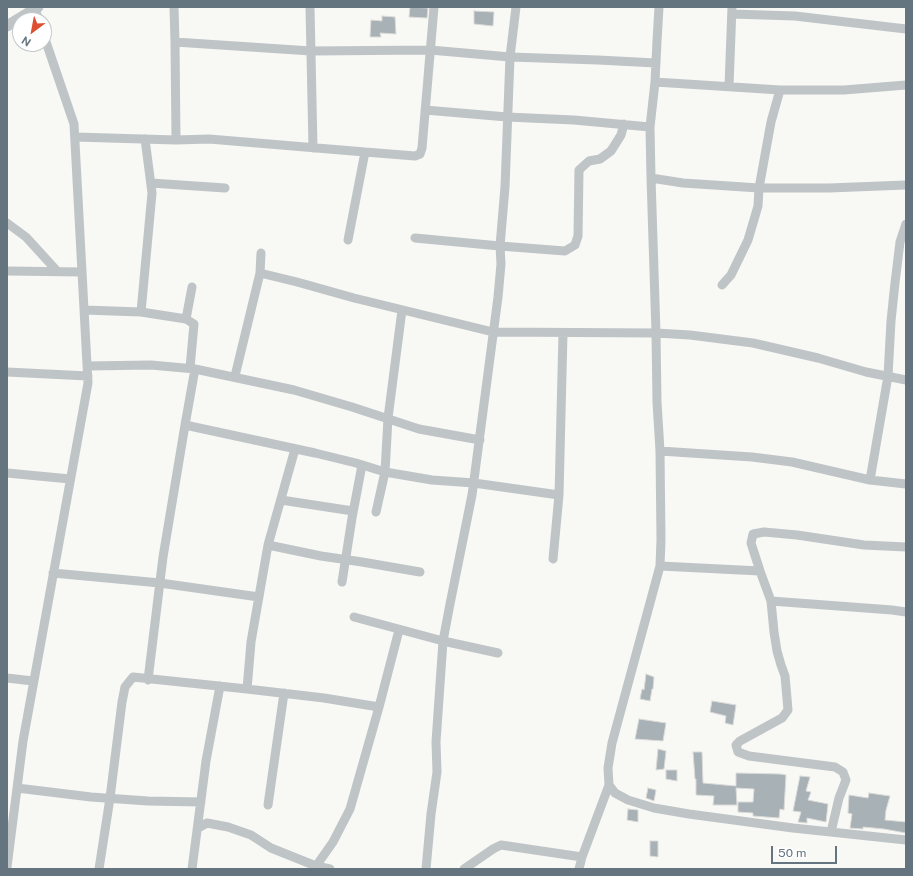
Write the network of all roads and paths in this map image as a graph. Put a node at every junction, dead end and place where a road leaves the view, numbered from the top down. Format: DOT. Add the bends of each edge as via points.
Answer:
graph roads {
  1 [pos="174,7"];
  2 [pos="310,7"];
  3 [pos="434,7"];
  4 [pos="516,7"];
  5 [pos="659,7"];
  6 [pos="36,8"];
  7 [pos="732,10"];
  8 [pos="795,12"];
  9 [pos="7,26"];
  10 [pos="906,29"];
  11 [pos="175,42"];
  12 [pos="430,50"];
  13 [pos="311,51"];
  14 [pos="49,52"];
  15 [pos="510,57"];
  16 [pos="656,62"];
  17 [pos="655,82"];
  18 [pos="729,86"];
  19 [pos="906,86"];
  20 [pos="780,90"];
  21 [pos="425,110"];
  22 [pos="507,117"];
  23 [pos="624,124"];
  24 [pos="650,127"];
  25 [pos="75,137"];
  26 [pos="145,139"];
  27 [pos="176,140"];
  28 [pos="313,148"];
  29 [pos="365,152"];
  30 [pos="651,178"];
  31 [pos="151,183"];
  32 [pos="906,185"];
  33 [pos="225,188"];
  34 [pos="759,188"];
  35 [pos="7,223"];
  36 [pos="906,224"];
  37 [pos="415,238"];
  38 [pos="348,240"];
  39 [pos="500,246"];
  40 [pos="261,253"];
  41 [pos="7,271"];
  42 [pos="57,271"];
  43 [pos="82,272"];
  44 [pos="260,273"];
  45 [pos="722,286"];
  46 [pos="192,287"];
  47 [pos="84,310"];
  48 [pos="402,310"];
  49 [pos="141,312"];
  50 [pos="186,319"];
  51 [pos="493,332"];
  52 [pos="563,333"];
  53 [pos="656,333"];
  54 [pos="87,366"];
  55 [pos="192,368"];
  56 [pos="7,372"];
  57 [pos="88,376"];
  58 [pos="235,376"];
  59 [pos="888,376"];
  60 [pos="906,380"];
  61 [pos="388,418"];
  62 [pos="185,425"];
  63 [pos="480,440"];
  64 [pos="295,449"];
  65 [pos="660,451"];
  66 [pos="362,465"];
  67 [pos="385,472"];
  68 [pos="7,474"];
  69 [pos="70,479"];
  70 [pos="870,480"];
  71 [pos="474,483"];
  72 [pos="906,484"];
  73 [pos="558,495"];
  74 [pos="281,500"];
  75 [pos="353,511"];
  76 [pos="376,512"];
  77 [pos="268,545"];
  78 [pos="906,547"];
  79 [pos="346,559"];
  80 [pos="553,559"];
  81 [pos="660,566"];
  82 [pos="420,572"];
  83 [pos="760,572"];
  84 [pos="53,573"];
  85 [pos="342,582"];
  86 [pos="160,583"];
  87 [pos="259,596"];
  88 [pos="771,601"];
  89 [pos="906,612"];
  90 [pos="354,617"];
  91 [pos="399,630"];
  92 [pos="443,641"];
  93 [pos="498,653"];
  94 [pos="7,678"];
  95 [pos="148,680"];
  96 [pos="33,681"];
  97 [pos="220,686"];
  98 [pos="247,689"];
  99 [pos="284,693"];
  100 [pos="379,707"];
  101 [pos="609,785"];
  102 [pos="17,788"];
  103 [pos="110,798"];
  104 [pos="201,802"];
  105 [pos="268,805"];
  106 [pos="198,828"];
  107 [pos="831,832"];
  108 [pos="906,840"];
  109 [pos="8,853"];
  110 [pos="582,857"];
  111 [pos="7,867"];
  112 [pos="315,868"];
  113 [pos="99,869"];
  114 [pos="192,869"];
  115 [pos="330,869"];
  116 [pos="426,869"];
  117 [pos="464,869"];
  118 [pos="579,869"];
  1 -- 11 [label="street"];
  2 -- 13 [label="street"];
  3 -- 12 [label="street"];
  4 -- 15 [label="street"];
  5 -- 16 [label="street"];
  6 -- 9 [label="street"];
  7 -- 8 [label="street"];
  7 -- 18 [label="street"];
  8 -- 10 [label="street"];
  11 -- 13 [label="street"];
  11 -- 27 [label="street"];
  12 -- 13 [label="street"];
  12 -- 15 [label="street"];
  12 -- 21 [label="street"];
  13 -- 28 [label="street"];
  14 -- 25 [label="street" via="74,124"];
  15 -- 16 [label="street"];
  15 -- 22 [label="street"];
  16 -- 17 [label="street"];
  17 -- 18 [label="street"];
  17 -- 24 [label="street"];
  18 -- 20 [label="street"];
  19 -- 20 [label="street" via="844,90"];
  20 -- 34 [label="street" via="771,122"];
  21 -- 22 [label="street"];
  21 -- 29 [label="street" via="420,154 415,156"];
  22 -- 23 [label="street"];
  22 -- 39 [label="street"];
  23 -- 24 [label="street"];
  23 -- 39 [label="street" via="621,135 611,151 600,159 588,161 579,170 578,236 575,245 565,251"];
  24 -- 30 [label="street"];
  25 -- 26 [label="street"];
  25 -- 43 [label="street"];
  26 -- 27 [label="street"];
  26 -- 31 [label="street"];
  27 -- 28 [label="street" via="209,139"];
  28 -- 29 [label="street"];
  29 -- 38 [label="street"];
  30 -- 34 [label="street" via="684,184"];
  30 -- 53 [label="street"];
  31 -- 33 [label="street"];
  31 -- 49 [label="street"];
  32 -- 34 [label="street"];
  34 -- 45 [label="street" via="758,206 748,240 731,275"];
  35 -- 42 [label="street" via="26,237"];
  36 -- 59 [label="street" via="900,242 895,283"];
  37 -- 39 [label="street"];
  39 -- 51 [label="street" via="501,264"];
  40 -- 44 [label="street"];
  41 -- 42 [label="street"];
  42 -- 43 [label="street"];
  43 -- 47 [label="street"];
  44 -- 48 [label="street"];
  44 -- 58 [label="street"];
  46 -- 50 [label="street"];
  47 -- 49 [label="street"];
  47 -- 54 [label="street"];
  48 -- 51 [label="street"];
  48 -- 61 [label="street"];
  49 -- 50 [label="street"];
  50 -- 55 [label="street" via="194,324"];
  51 -- 52 [label="street"];
  51 -- 63 [label="street"];
  52 -- 53 [label="street"];
  52 -- 73 [label="street"];
  53 -- 59 [label="street" via="753,343"];
  53 -- 65 [label="street"];
  54 -- 55 [label="street" via="151,365"];
  54 -- 57 [label="street"];
  55 -- 58 [label="street"];
  55 -- 62 [label="street"];
  56 -- 57 [label="street"];
  57 -- 69 [label="street"];
  58 -- 61 [label="street" via="294,390"];
  59 -- 60 [label="street"];
  59 -- 70 [label="street"];
  61 -- 63 [label="street" via="419,429"];
  61 -- 67 [label="street"];
  62 -- 64 [label="street"];
  62 -- 86 [label="street" via="162,557"];
  63 -- 71 [label="street"];
  64 -- 66 [label="street"];
  64 -- 74 [label="street"];
  65 -- 70 [label="street" via="792,462"];
  65 -- 81 [label="street"];
  66 -- 67 [label="street"];
  66 -- 75 [label="street"];
  67 -- 71 [label="street" via="432,480"];
  67 -- 76 [label="street"];
  68 -- 69 [label="street"];
  69 -- 84 [label="street"];
  70 -- 72 [label="street"];
  71 -- 73 [label="street"];
  71 -- 92 [label="street"];
  73 -- 80 [label="street"];
  74 -- 75 [label="street"];
  74 -- 77 [label="street"];
  75 -- 79 [label="street"];
  77 -- 79 [label="street"];
  77 -- 87 [label="street"];
  78 -- 83 [label="street" via="864,545 764,532 753,534 751,543"];
  79 -- 82 [label="street"];
  79 -- 85 [label="street"];
  81 -- 83 [label="street"];
  81 -- 101 [label="street" via="612,743 608,768"];
  83 -- 88 [label="street"];
  84 -- 86 [label="street"];
  84 -- 96 [label="street"];
  86 -- 87 [label="street"];
  86 -- 95 [label="street"];
  87 -- 98 [label="street" via="251,642"];
  88 -- 89 [label="street"];
  88 -- 107 [label="street" via="776,645 785,676 788,710 782,718 736,745 738,752 748,756 835,767 842,772 846,780"];
  90 -- 91 [label="street"];
  91 -- 92 [label="street"];
  91 -- 100 [label="street"];
  92 -- 93 [label="street"];
  92 -- 116 [label="street" via="436,742 437,772"];
  94 -- 96 [label="street"];
  95 -- 97 [label="street"];
  95 -- 103 [label="street" via="133,677 125,687"];
  96 -- 102 [label="street"];
  97 -- 98 [label="street"];
  97 -- 104 [label="street"];
  98 -- 99 [label="street"];
  99 -- 100 [label="street"];
  99 -- 105 [label="street"];
  100 -- 112 [label="street" via="350,809 333,842"];
  101 -- 107 [label="street" via="615,793 628,800 654,808"];
  101 -- 110 [label="street"];
  102 -- 103 [label="street"];
  102 -- 109 [label="street"];
  103 -- 104 [label="street"];
  103 -- 113 [label="street"];
  104 -- 106 [label="street"];
  106 -- 112 [label="street" via="207,823 228,827 251,835 271,848"];
  106 -- 114 [label="street"];
  107 -- 108 [label="street"];
  109 -- 111 [label="street"];
  110 -- 117 [label="street" via="501,845"];
  110 -- 118 [label="street"];
  112 -- 115 [label="street"];
}
